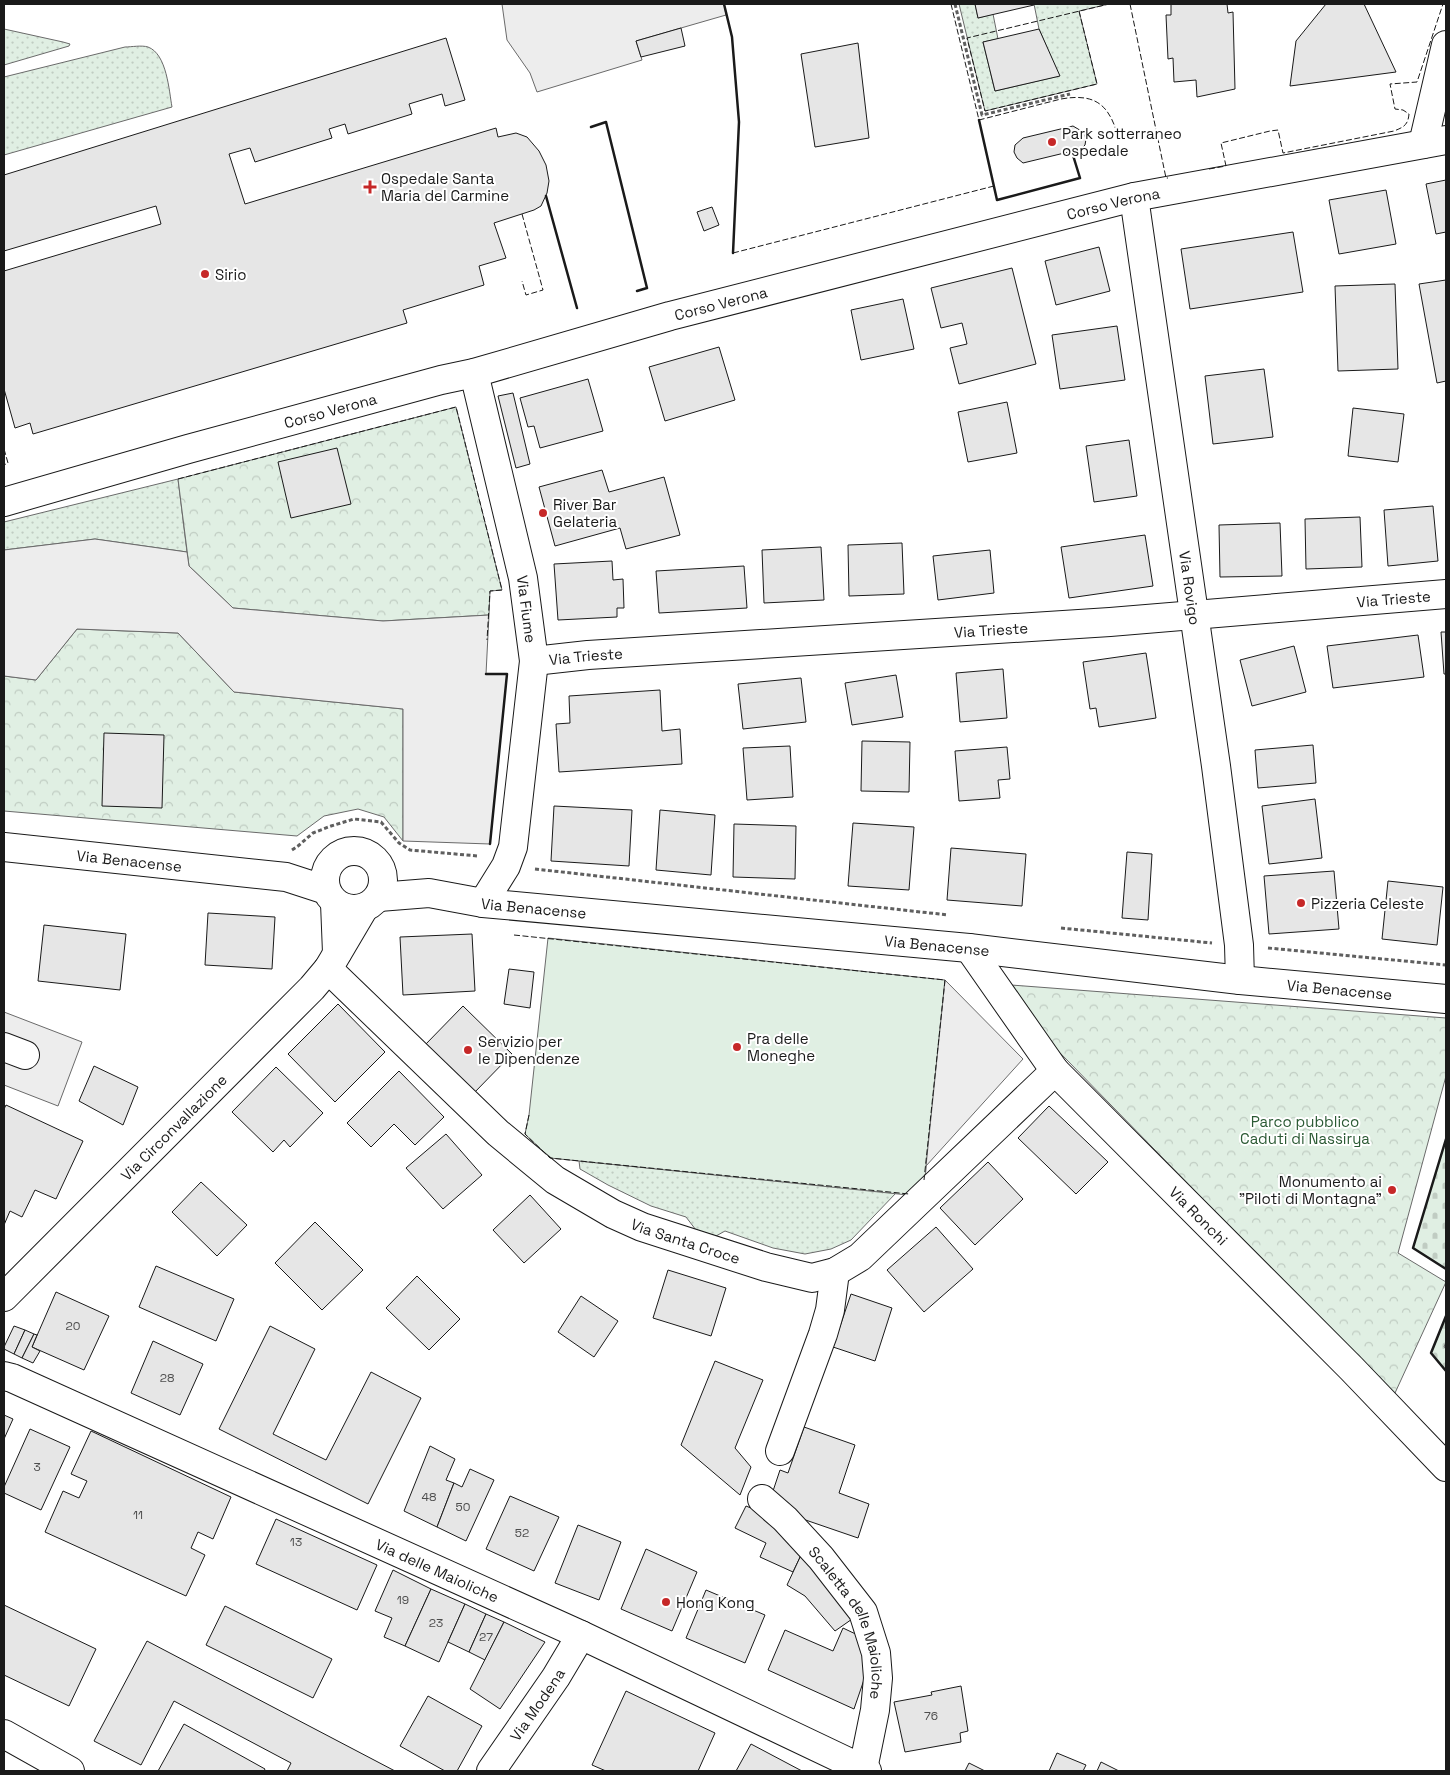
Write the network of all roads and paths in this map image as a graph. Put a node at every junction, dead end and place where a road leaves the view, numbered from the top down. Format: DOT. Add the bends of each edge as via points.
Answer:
graph roads {
  1 [pos="955,4"];
  2 [pos="1446,45"];
  3 [pos="1070,94"];
  4 [pos="1435,142"];
  5 [pos="1134,197"];
  6 [pos="474,373"];
  7 [pos="4,502"];
  8 [pos="1446,594"];
  9 [pos="1196,614"];
  10 [pos="534,661"];
  11 [pos="4,847"];
  12 [pos="335,858"];
  13 [pos="285,865"];
  14 [pos="380,865"];
  15 [pos="506,866"];
  16 [pos="429,893"];
  17 [pos="331,896"];
  18 [pos="371,902"];
  19 [pos="482,903"];
  20 [pos="948,915"];
  21 [pos="1056,927"];
  22 [pos="1239,945"];
  23 [pos="969,948"];
  24 [pos="332,961"];
  25 [pos="1446,965"];
  26 [pos="1240,980"];
  27 [pos="1446,999"];
  28 [pos="1055,1070"];
  29 [pos="835,1272"];
  30 [pos="4,1296"];
  31 [pos="4,1376"];
  32 [pos="780,1451"];
  33 [pos="1446,1467"];
  34 [pos="762,1499"];
  35 [pos="581,1636"];
  36 [pos="4,1734"];
  37 [pos="865,1770"];
  38 [pos="70,1771"];
  39 [pos="491,1771"];
  1 -- 3 [label="path" via="982,115"];
  2 -- 4 [label="street"];
  4 -- 5 [label="street, Corso Verona"];
  5 -- 6 [label="street, Corso Verona" via="670,316"];
  5 -- 9 [label="street, Via Rovigo"];
  6 -- 7 [label="street, Corso Verona" via="198,446"];
  6 -- 10 [label="street, Via Fiume" via="523,578"];
  8 -- 9 [label="street, Via Trieste"];
  9 -- 10 [label="street, Via Trieste"];
  9 -- 22 [label="street, Via Rovigo"];
  10 -- 15 [label="street, Via Fiume" via="513,846"];
  11 -- 13 [label="street, Via Benacense"];
  12 -- 13 [label="street, Via Benacense"];
  12 -- 14 [label="street, Via Benacense" via="350,851 359,852 367,854"];
  12 -- 17 [label="street" via="329,865 325,881"];
  13 -- 15 [label="path" via="298,846 313,833 354,819 381,822 399,843 410,850 489,858"];
  13 -- 17 [label="street, Via Benacense"];
  14 -- 16 [label="street, Via Benacense"];
  14 -- 18 [label="street" via="383,889"];
  15 -- 19 [label="street, Via Fiume"];
  15 -- 20 [label="path"];
  16 -- 18 [label="street, Via Benacense"];
  16 -- 19 [label="street, Via Benacense"];
  17 -- 18 [label="street, Via Benacense" via="344,908 354,910"];
  17 -- 24 [label="street"];
  18 -- 24 [label="street, Via Circonvallazione"];
  19 -- 23 [label="street, Via Benacense"];
  21 -- 22 [label="path"];
  22 -- 25 [label="path"];
  22 -- 26 [label="street, Via Rovigo"];
  23 -- 26 [label="street, Via Benacense"];
  23 -- 28 [label="street, Via Ronchi"];
  24 -- 29 [label="street, Via Santa Croce" via="498,1133 555,1180 582,1197 642,1227 766,1267 812,1278"];
  24 -- 30 [label="street, Via Circonvallazione" via="312,988"];
  26 -- 27 [label="street, Via Benacense"];
  28 -- 29 [label="street, Via Santa Croce" via="860,1257"];
  28 -- 33 [label="street, Via Ronchi"];
  29 -- 32 [label="street" via="824,1334"];
  31 -- 35 [label="street, Via delle Maioliche"];
  34 -- 37 [label="street, Scaletta delle Maioliche" via="821,1558 863,1612 876,1653 878,1678"];
  35 -- 37 [label="street, Via delle Maioliche"];
  35 -- 39 [label="street, Via Modena"];
  36 -- 38 [label="street"];
}
